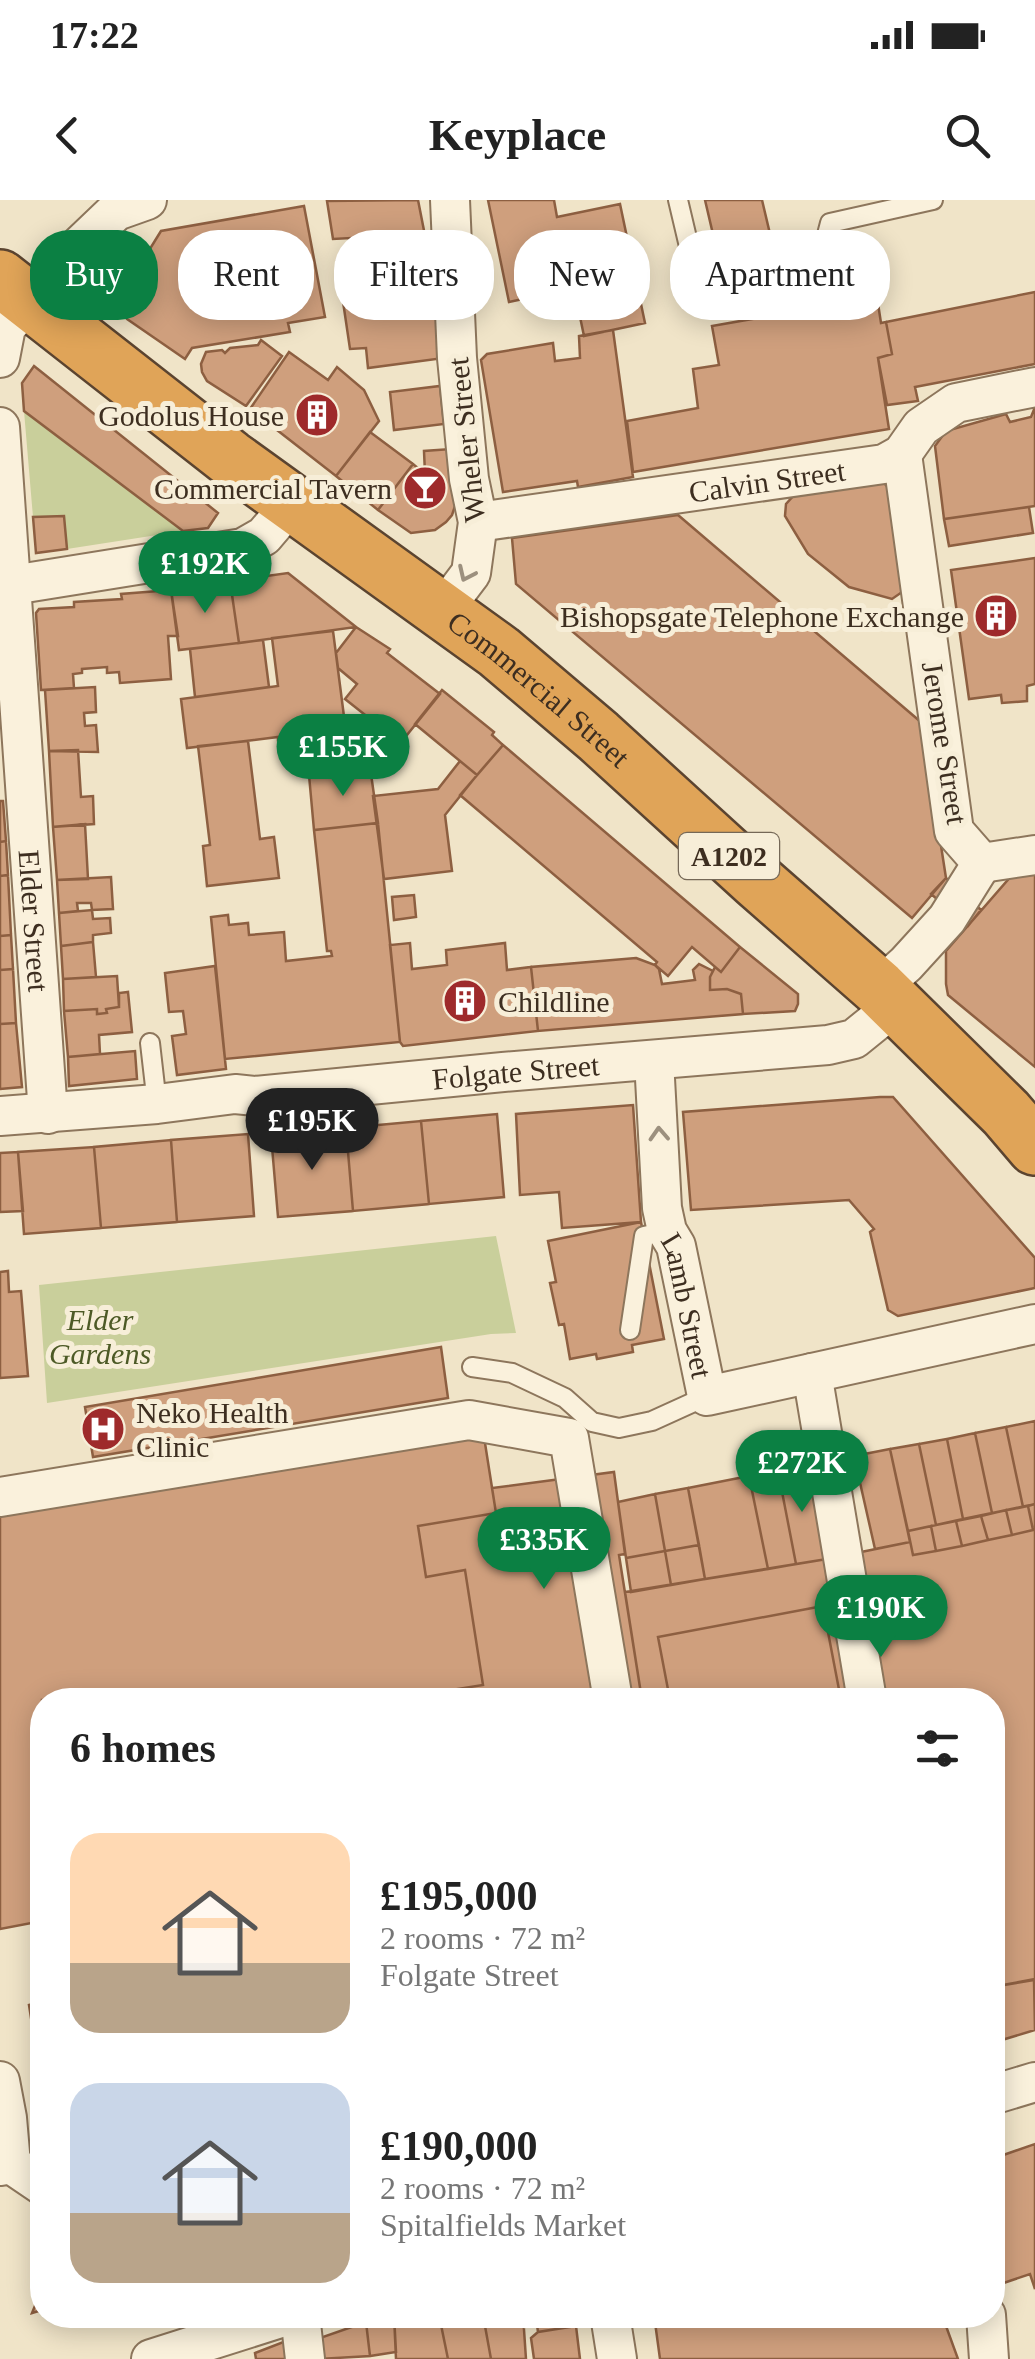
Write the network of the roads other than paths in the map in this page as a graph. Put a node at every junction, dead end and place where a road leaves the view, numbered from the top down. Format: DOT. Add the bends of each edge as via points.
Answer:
graph roads {
  1 [pos="147,200"];
  2 [pos="450,200"];
  3 [pos="678,200"];
  4 [pos="934,200"];
  5 [pos="15,289"];
  6 [pos="0,358"];
  7 [pos="1035,387"];
  8 [pos="0,428"];
  9 [pos="902,454"];
  10 [pos="292,503"];
  11 [pos="478,522"];
  12 [pos="5,586"];
  13 [pos="443,610"];
  14 [pos="1035,855"];
  15 [pos="982,863"];
  16 [pos="888,997"];
  17 [pos="150,1043"];
  18 [pos="654,1060"];
  19 [pos="157,1104"];
  20 [pos="48,1114"];
  21 [pos="0,1116"];
  22 [pos="1035,1147"];
  23 [pos="665,1220"];
  24 [pos="1035,1324"];
  25 [pos="630,1330"];
  26 [pos="472,1367"];
  27 [pos="812,1374"];
  28 [pos="707,1396"];
  29 [pos="580,1430"];
  30 [pos="0,1497"];
  31 [pos="612,1688"];
  32 [pos="865,1688"];
  33 [pos="0,2081"];
  34 [pos="1035,2082"];
  35 [pos="1005,2092"];
  36 [pos="5,2165"];
  37 [pos="30,2178"];
  38 [pos="249,2328"];
  39 [pos="301,2328"];
  40 [pos="612,2328"];
  41 [pos="987,2328"];
  42 [pos="151,2359"];
  43 [pos="305,2359"];
  44 [pos="617,2359"];
  45 [pos="990,2359"];
  1 -- 5 [label="street" via="116,211 71,254"];
  2 -- 11 [label="street, Wheler Street" via="457,358"];
  3 -- 4 [label="lane" via="700,293 728,294 819,266 830,222"];
  5 -- 6 [label="street"];
  5 -- 10 [label="highway, Commercial Street / A1202"];
  7 -- 9 [label="street" via="956,402 921,427"];
  8 -- 12 [label="street, Elder Street"];
  9 -- 11 [label="street, Calvin Street" via="884,464"];
  9 -- 15 [label="street, Jerome Street" via="954,831"];
  10 -- 12 [label="street" via="264,536 243,548"];
  10 -- 13 [label="highway, Commercial Street / A1202"];
  11 -- 13 [label="street, Wheler Street, one-way" via="471,573"];
  12 -- 20 [label="street, Elder Street"];
  13 -- 16 [label="highway, Commercial Street / A1202" via="584,724"];
  14 -- 15 [label="street"];
  15 -- 16 [label="street, Jerome Street"];
  16 -- 18 [label="street, Folgate Street" via="854,1039"];
  16 -- 22 [label="highway, Commercial Street / A1202"];
  17 -- 19 [label="lane"];
  18 -- 19 [label="street, Folgate Street"];
  23 -- 18 [label="street, Lamb Street, one-way"];
  19 -- 20 [label="street, Folgate Street"];
  20 -- 21 [label="street, Folgate Street"];
  23 -- 25 [label="lane" via="644,1236"];
  23 -- 28 [label="street, Lamb Street"];
  24 -- 27 [label="street, Lamb Street"];
  26 -- 29 [label="lane" via="512,1372 565,1398"];
  27 -- 28 [label="street, Lamb Street"];
  27 -- 32 [label="street"];
  28 -- 29 [label="lane" via="652,1421"];
  29 -- 30 [label="street" via="470,1420"];
  29 -- 31 [label="street"];
  33 -- 36 [label="street" via="8,2118"];
  34 -- 35 [label="street"];
  36 -- 37 [label="street"];
  38 -- 42 [label="street"];
  39 -- 43 [label="street"];
  40 -- 44 [label="street"];
  41 -- 45 [label="street"];
}
